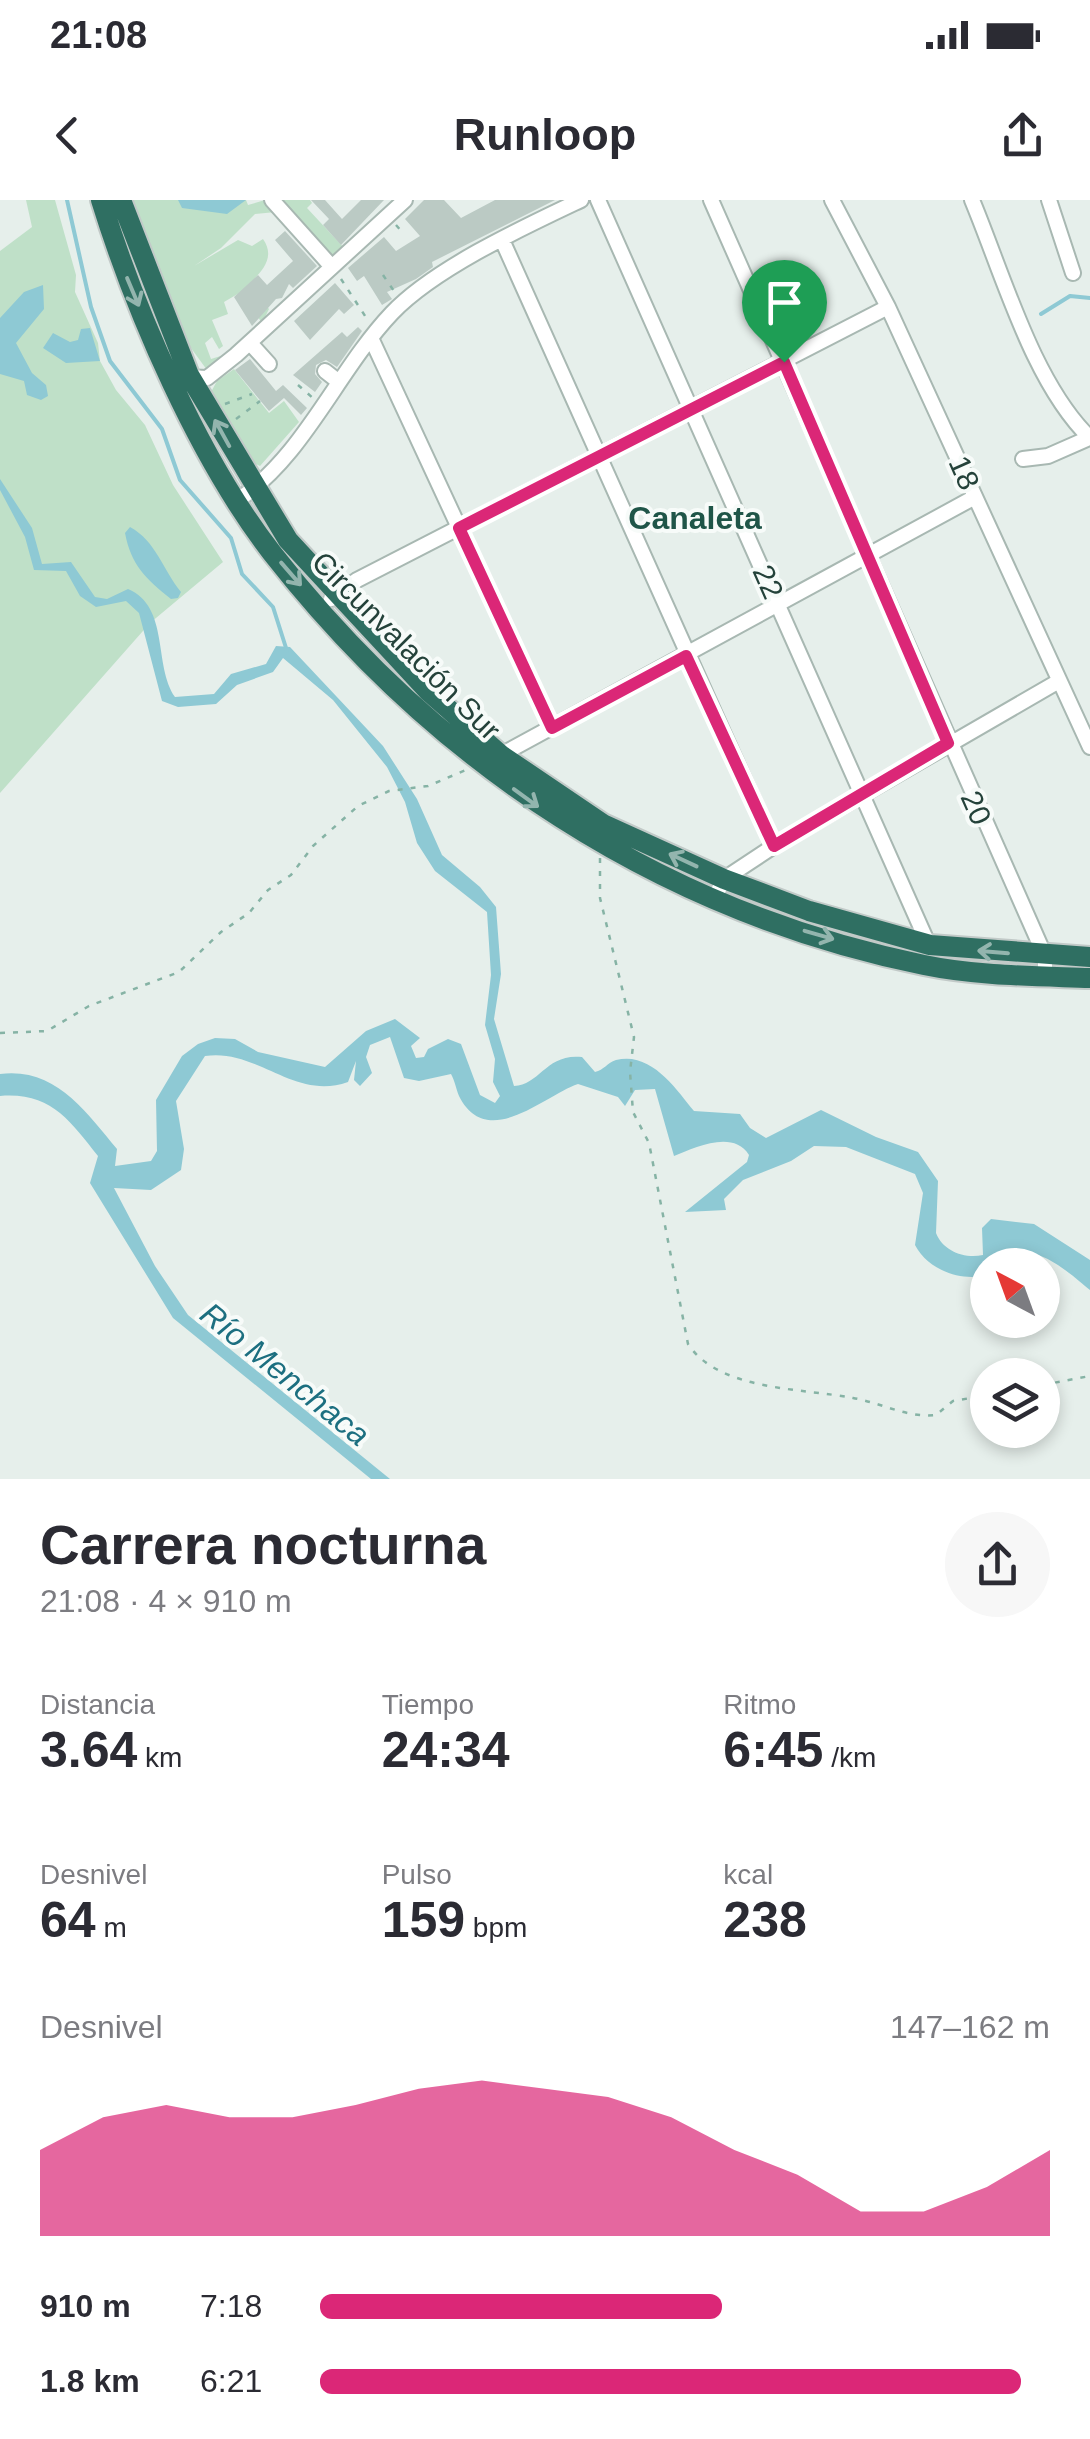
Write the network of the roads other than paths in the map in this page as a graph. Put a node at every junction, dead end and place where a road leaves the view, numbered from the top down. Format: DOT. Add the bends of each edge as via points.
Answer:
graph roads {
  1 [pos="101,200"];
  2 [pos="121,200"];
  3 [pos="272,200"];
  4 [pos="405,200"];
  5 [pos="581,200"];
  6 [pos="598,200"];
  7 [pos="711,200"];
  8 [pos="832,200"];
  9 [pos="972,200"];
  10 [pos="1049,200"];
  11 [pos="503,242"];
  12 [pos="332,268"];
  13 [pos="1073,273"];
  14 [pos="888,307"];
  15 [pos="371,338"];
  16 [pos="250,343"];
  17 [pos="784,362"];
  18 [pos="269,364"];
  19 [pos="324,370"];
  20 [pos="181,379"];
  21 [pos="339,382"];
  22 [pos="691,412"];
  23 [pos="1090,438"];
  24 [pos="598,458"];
  25 [pos="1023,460"];
  26 [pos="246,495"];
  27 [pos="974,497"];
  28 [pos="459,528"];
  29 [pos="866,557"];
  30 [pos="328,603"];
  31 [pos="778,605"];
  32 [pos="686,656"];
  33 [pos="1058,681"];
  34 [pos="552,728"];
  35 [pos="948,743"];
  36 [pos="1090,747"];
  37 [pos="502,755"];
  38 [pos="482,764"];
  39 [pos="862,794"];
  40 [pos="774,846"];
  41 [pos="724,880"];
  42 [pos="714,899"];
  43 [pos="928,955"];
  44 [pos="1090,957"];
  45 [pos="1045,966"];
  46 [pos="1090,978"];
  1 -- 20 [label="highway, Circunvalación Sur, one-way" via="120,264"];
  2 -- 20 [label="highway, Circunvalación Sur"];
  3 -- 12 [label="street"];
  4 -- 12 [label="street"];
  5 -- 11 [label="street"];
  6 -- 22 [label="street, 22"];
  7 -- 17 [label="street, 20"];
  8 -- 14 [label="street, 18"];
  9 -- 23 [label="street" via="1044,372 1066,413"];
  10 -- 13 [label="street"];
  11 -- 15 [label="street" via="442,273"];
  11 -- 24 [label="street"];
  12 -- 16 [label="street"];
  14 -- 17 [label="street"];
  14 -- 27 [label="street, 18"];
  15 -- 21 [label="street"];
  15 -- 28 [label="street"];
  16 -- 18 [label="street"];
  16 -- 20 [label="street" via="207,378"];
  17 -- 22 [label="street"];
  17 -- 29 [label="street, 20"];
  19 -- 21 [label="street"];
  20 -- 26 [label="highway, Circunvalación Sur"];
  21 -- 26 [label="street" via="274,471"];
  22 -- 24 [label="street"];
  22 -- 31 [label="street, 22"];
  23 -- 25 [label="street"];
  24 -- 28 [label="street"];
  24 -- 32 [label="street"];
  26 -- 30 [label="highway, Circunvalación Sur" via="271,551"];
  27 -- 29 [label="street"];
  27 -- 33 [label="street, 18"];
  28 -- 30 [label="street"];
  28 -- 34 [label="street"];
  29 -- 31 [label="street"];
  29 -- 35 [label="street, 20"];
  30 -- 37 [label="highway, Circunvalación Sur"];
  30 -- 38 [label="highway, Circunvalación Sur" via="418,710"];
  31 -- 32 [label="street"];
  31 -- 39 [label="street, 22"];
  32 -- 34 [label="street"];
  32 -- 40 [label="street"];
  33 -- 35 [label="street"];
  33 -- 36 [label="street, 18"];
  34 -- 37 [label="street"];
  35 -- 39 [label="street"];
  35 -- 45 [label="street, 20"];
  37 -- 38 [label="street"];
  41 -- 37 [label="highway, Circunvalación Sur, one-way" via="603,824"];
  38 -- 42 [label="highway, Circunvalación Sur, one-way" via="590,838"];
  39 -- 40 [label="street"];
  39 -- 43 [label="street, 22"];
  40 -- 41 [label="street"];
  41 -- 42 [label="street"];
  41 -- 43 [label="highway, Circunvalación Sur"];
  42 -- 43 [label="highway, Circunvalación Sur, one-way"];
  43 -- 45 [label="highway, Circunvalación Sur"];
  44 -- 45 [label="highway, Circunvalación Sur"];
  45 -- 46 [label="highway, Circunvalación Sur"];
}
